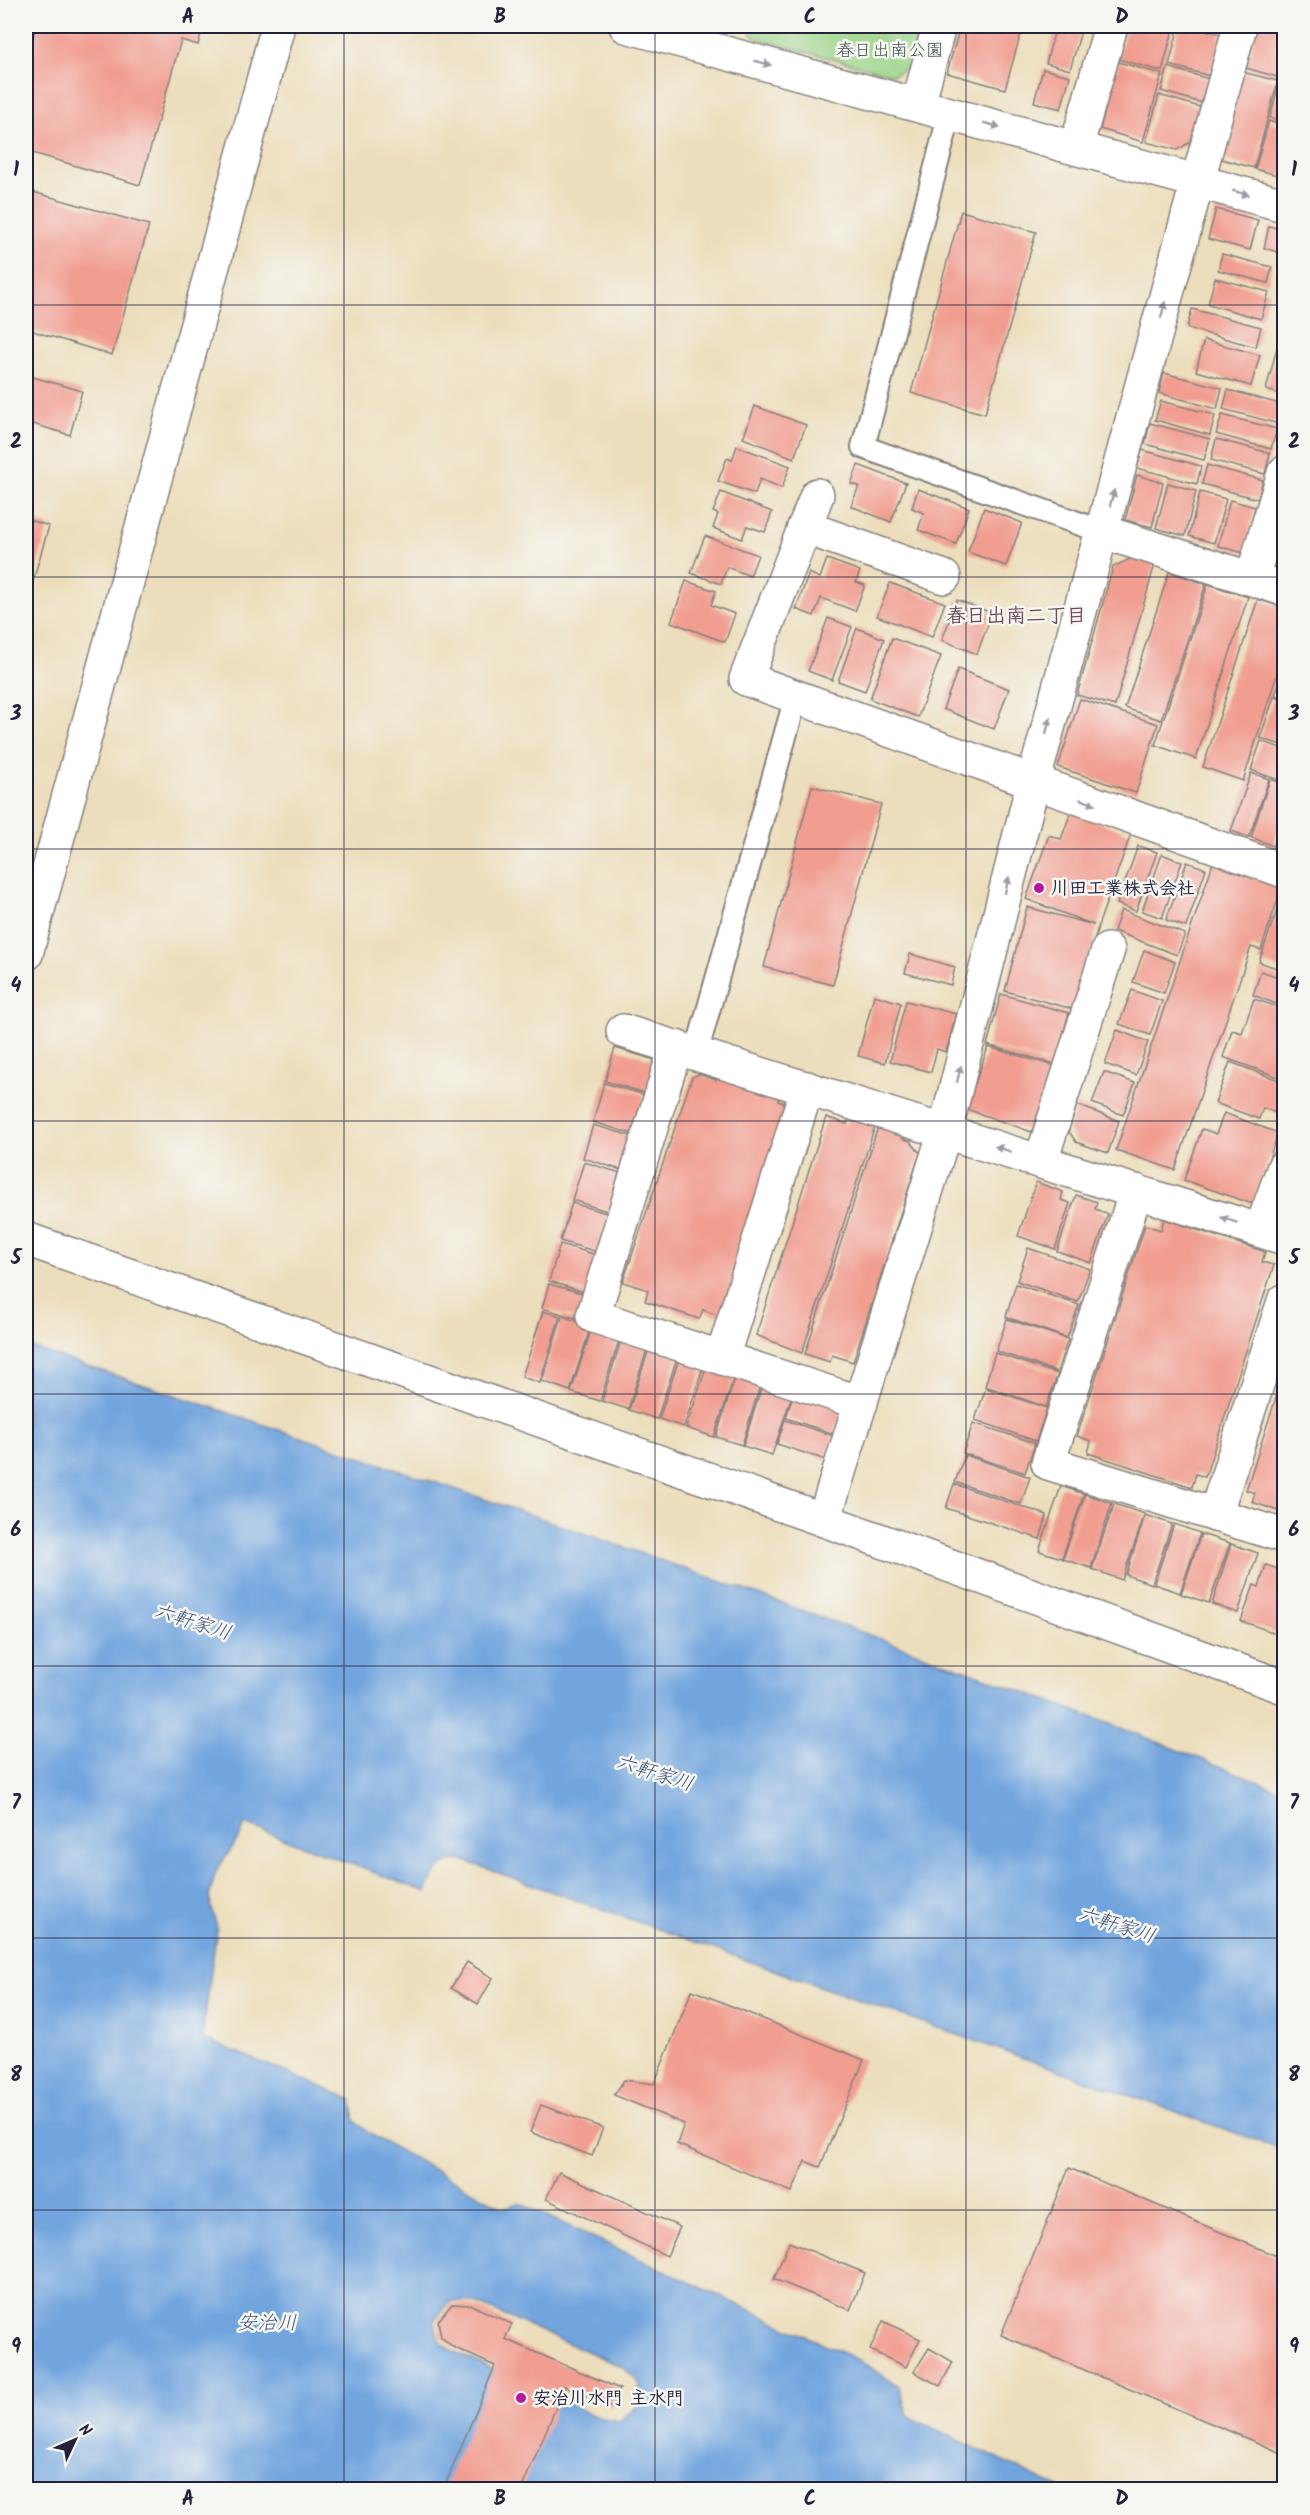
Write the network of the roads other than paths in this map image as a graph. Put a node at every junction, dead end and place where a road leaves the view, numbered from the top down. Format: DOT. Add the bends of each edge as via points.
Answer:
graph roads {
  1 [pos="278,26"];
  2 [pos="626,26"];
  3 [pos="939,26"];
  4 [pos="1111,26"];
  5 [pos="1240,26"];
  6 [pos="718,38"];
  7 [pos="918,105"];
  8 [pos="950,113"];
  9 [pos="1076,148"];
  10 [pos="1198,181"];
  11 [pos="1284,204"];
  12 [pos="1284,473"];
  13 [pos="817,495"];
  14 [pos="804,527"];
  15 [pos="1103,532"];
  16 [pos="944,577"];
  17 [pos="1252,578"];
  18 [pos="1284,589"];
  19 [pos="796,697"];
  20 [pos="1033,783"];
  21 [pos="1284,868"];
  22 [pos="1108,950"];
  23 [pos="26,954"];
  24 [pos="623,1031"];
  25 [pos="686,1051"];
  26 [pos="807,1088"];
  27 [pos="945,1131"];
  28 [pos="1041,1161"];
  29 [pos="1284,1167"];
  30 [pos="1136,1191"];
  31 [pos="1273,1234"];
  32 [pos="26,1239"];
  33 [pos="1284,1301"];
  34 [pos="722,1358"];
  35 [pos="861,1403"];
  36 [pos="1215,1515"];
  37 [pos="824,1520"];
  38 [pos="1284,1536"];
  39 [pos="1284,1687"];
  1 -- 23 [label="street"];
  2 -- 6 [label="street"];
  3 -- 7 [label="street"];
  4 -- 9 [label="street"];
  5 -- 10 [label="street"];
  6 -- 7 [label="street, one-way"];
  7 -- 8 [label="street"];
  8 -- 9 [label="street, one-way"];
  8 -- 15 [label="lane" via="863,447"];
  9 -- 10 [label="street"];
  10 -- 11 [label="street, one-way"];
  15 -- 10 [label="street, one-way"];
  12 -- 17 [label="street"];
  13 -- 14 [label="street"];
  14 -- 16 [label="street"];
  14 -- 19 [label="street" via="746,679"];
  15 -- 17 [label="street"];
  20 -- 15 [label="street, one-way"];
  17 -- 18 [label="street"];
  19 -- 20 [label="street"];
  19 -- 25 [label="lane"];
  20 -- 21 [label="street, one-way"];
  27 -- 20 [label="street, one-way"];
  22 -- 28 [label="street"];
  24 -- 25 [label="street"];
  25 -- 26 [label="street"];
  25 -- 34 [label="street" via="593,1316"];
  26 -- 27 [label="street"];
  26 -- 34 [label="street"];
  28 -- 27 [label="street, one-way"];
  27 -- 35 [label="street"];
  28 -- 30 [label="street"];
  29 -- 31 [label="street"];
  31 -- 30 [label="street, one-way"];
  30 -- 36 [label="street" via="1048,1463"];
  32 -- 37 [label="street"];
  33 -- 36 [label="street"];
  34 -- 35 [label="street"];
  35 -- 37 [label="street"];
  36 -- 38 [label="street"];
  37 -- 39 [label="street"];
}
